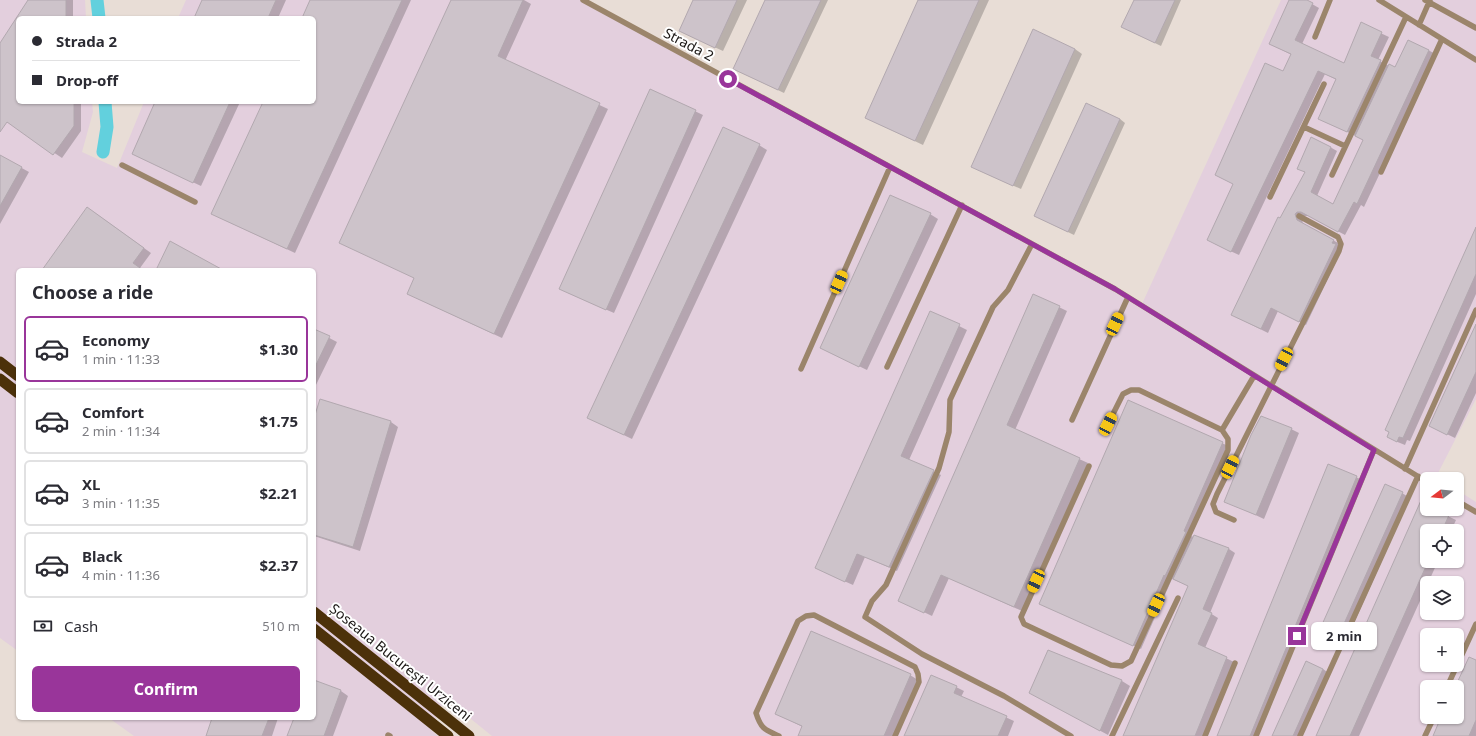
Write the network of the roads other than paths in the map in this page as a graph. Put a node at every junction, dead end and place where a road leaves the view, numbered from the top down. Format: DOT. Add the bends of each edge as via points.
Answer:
graph roads {
  1 [pos="582,0"];
  2 [pos="1330,0"];
  3 [pos="1379,0"];
  4 [pos="1428,1"];
  5 [pos="1406,17"];
  6 [pos="1418,25"];
  7 [pos="1476,28"];
  8 [pos="1315,37"];
  9 [pos="1442,39"];
  10 [pos="1476,60"];
  11 [pos="1324,84"];
  12 [pos="1304,127"];
  13 [pos="1345,146"];
  14 [pos="122,165"];
  15 [pos="890,167"];
  16 [pos="1381,172"];
  17 [pos="1332,175"];
  18 [pos="1270,197"];
  19 [pos="195,202"];
  20 [pos="962,205"];
  21 [pos="1299,216"];
  22 [pos="1032,244"];
  23 [pos="1128,297"];
  24 [pos="1476,310"];
  25 [pos="0,362"];
  26 [pos="887,367"];
  27 [pos="801,369"];
  28 [pos="16,374"];
  29 [pos="1254,376"];
  30 [pos="0,379"];
  31 [pos="1271,386"];
  32 [pos="16,391"];
  33 [pos="1072,420"];
  34 [pos="1108,424"];
  35 [pos="1222,430"];
  36 [pos="1374,450"];
  37 [pos="1089,466"];
  38 [pos="1405,469"];
  39 [pos="1418,476"];
  40 [pos="1464,505"];
  41 [pos="1476,512"];
  42 [pos="1234,520"];
  43 [pos="1178,598"];
  44 [pos="316,614"];
  45 [pos="1476,624"];
  46 [pos="316,631"];
  47 [pos="1235,664"];
  48 [pos="1450,680"];
  49 [pos="1431,724"];
  50 [pos="1063,731"];
  51 [pos="446,735"];
  52 [pos="469,736"];
  53 [pos="779,736"];
  54 [pos="895,736"];
  55 [pos="1057,736"];
  56 [pos="1071,736"];
  57 [pos="1112,736"];
  58 [pos="1205,736"];
  59 [pos="1256,736"];
  60 [pos="1300,736"];
  61 [pos="1425,736"];
  1 -- 15 [label="lane, Strada 2"];
  2 -- 8 [label="lane"];
  3 -- 5 [label="lane"];
  4 -- 6 [label="lane"];
  4 -- 7 [label="lane"];
  5 -- 6 [label="lane"];
  5 -- 13 [label="lane"];
  6 -- 9 [label="lane"];
  9 -- 10 [label="lane"];
  9 -- 16 [label="lane"];
  11 -- 12 [label="lane"];
  12 -- 13 [label="lane"];
  12 -- 18 [label="lane"];
  13 -- 17 [label="lane"];
  14 -- 19 [label="lane"];
  15 -- 20 [label="lane, Strada 2"];
  15 -- 27 [label="lane"];
  20 -- 22 [label="lane, Strada 2"];
  20 -- 26 [label="lane"];
  21 -- 31 [label="lane" via="1338,237 1341,244"];
  22 -- 23 [label="lane, Strada 2"];
  22 -- 50 [label="lane" via="1008,290 992,307 950,400 949,432 939,468 886,585 872,601 865,617 922,654 1004,696"];
  23 -- 29 [label="lane, Strada 2"];
  23 -- 33 [label="lane"];
  24 -- 38 [label="lane"];
  25 -- 28 [label="highway"];
  29 -- 31 [label="lane, Strada 2"];
  29 -- 35 [label="lane"];
  30 -- 32 [label="highway"];
  31 -- 36 [label="lane, Strada 2"];
  31 -- 42 [label="lane" via="1213,504 1216,512"];
  34 -- 35 [label="lane" via="1123,394 1139,390"];
  35 -- 37 [label="lane" via="1228,440 1228,450 1131,661 1122,666 1111,665 1024,624 1021,617"];
  36 -- 38 [label="lane, Strada 2"];
  36 -- 59 [label="lane"];
  38 -- 39 [label="lane, Strada 2"];
  39 -- 60 [label="lane"];
  40 -- 41 [label="lane"];
  43 -- 57 [label="lane"];
  44 -- 52 [label="highway, Șoseaua București Urziceni"];
  45 -- 48 [label="lane"];
  46 -- 51 [label="highway, Șoseaua București Urziceni"];
  47 -- 58 [label="lane"];
  49 -- 61 [label="lane"];
  50 -- 55 [label="lane"];
  50 -- 56 [label="lane"];
  53 -- 54 [label="lane" via="764,729 756,713 798,621 814,615 915,667 919,682"];
}
